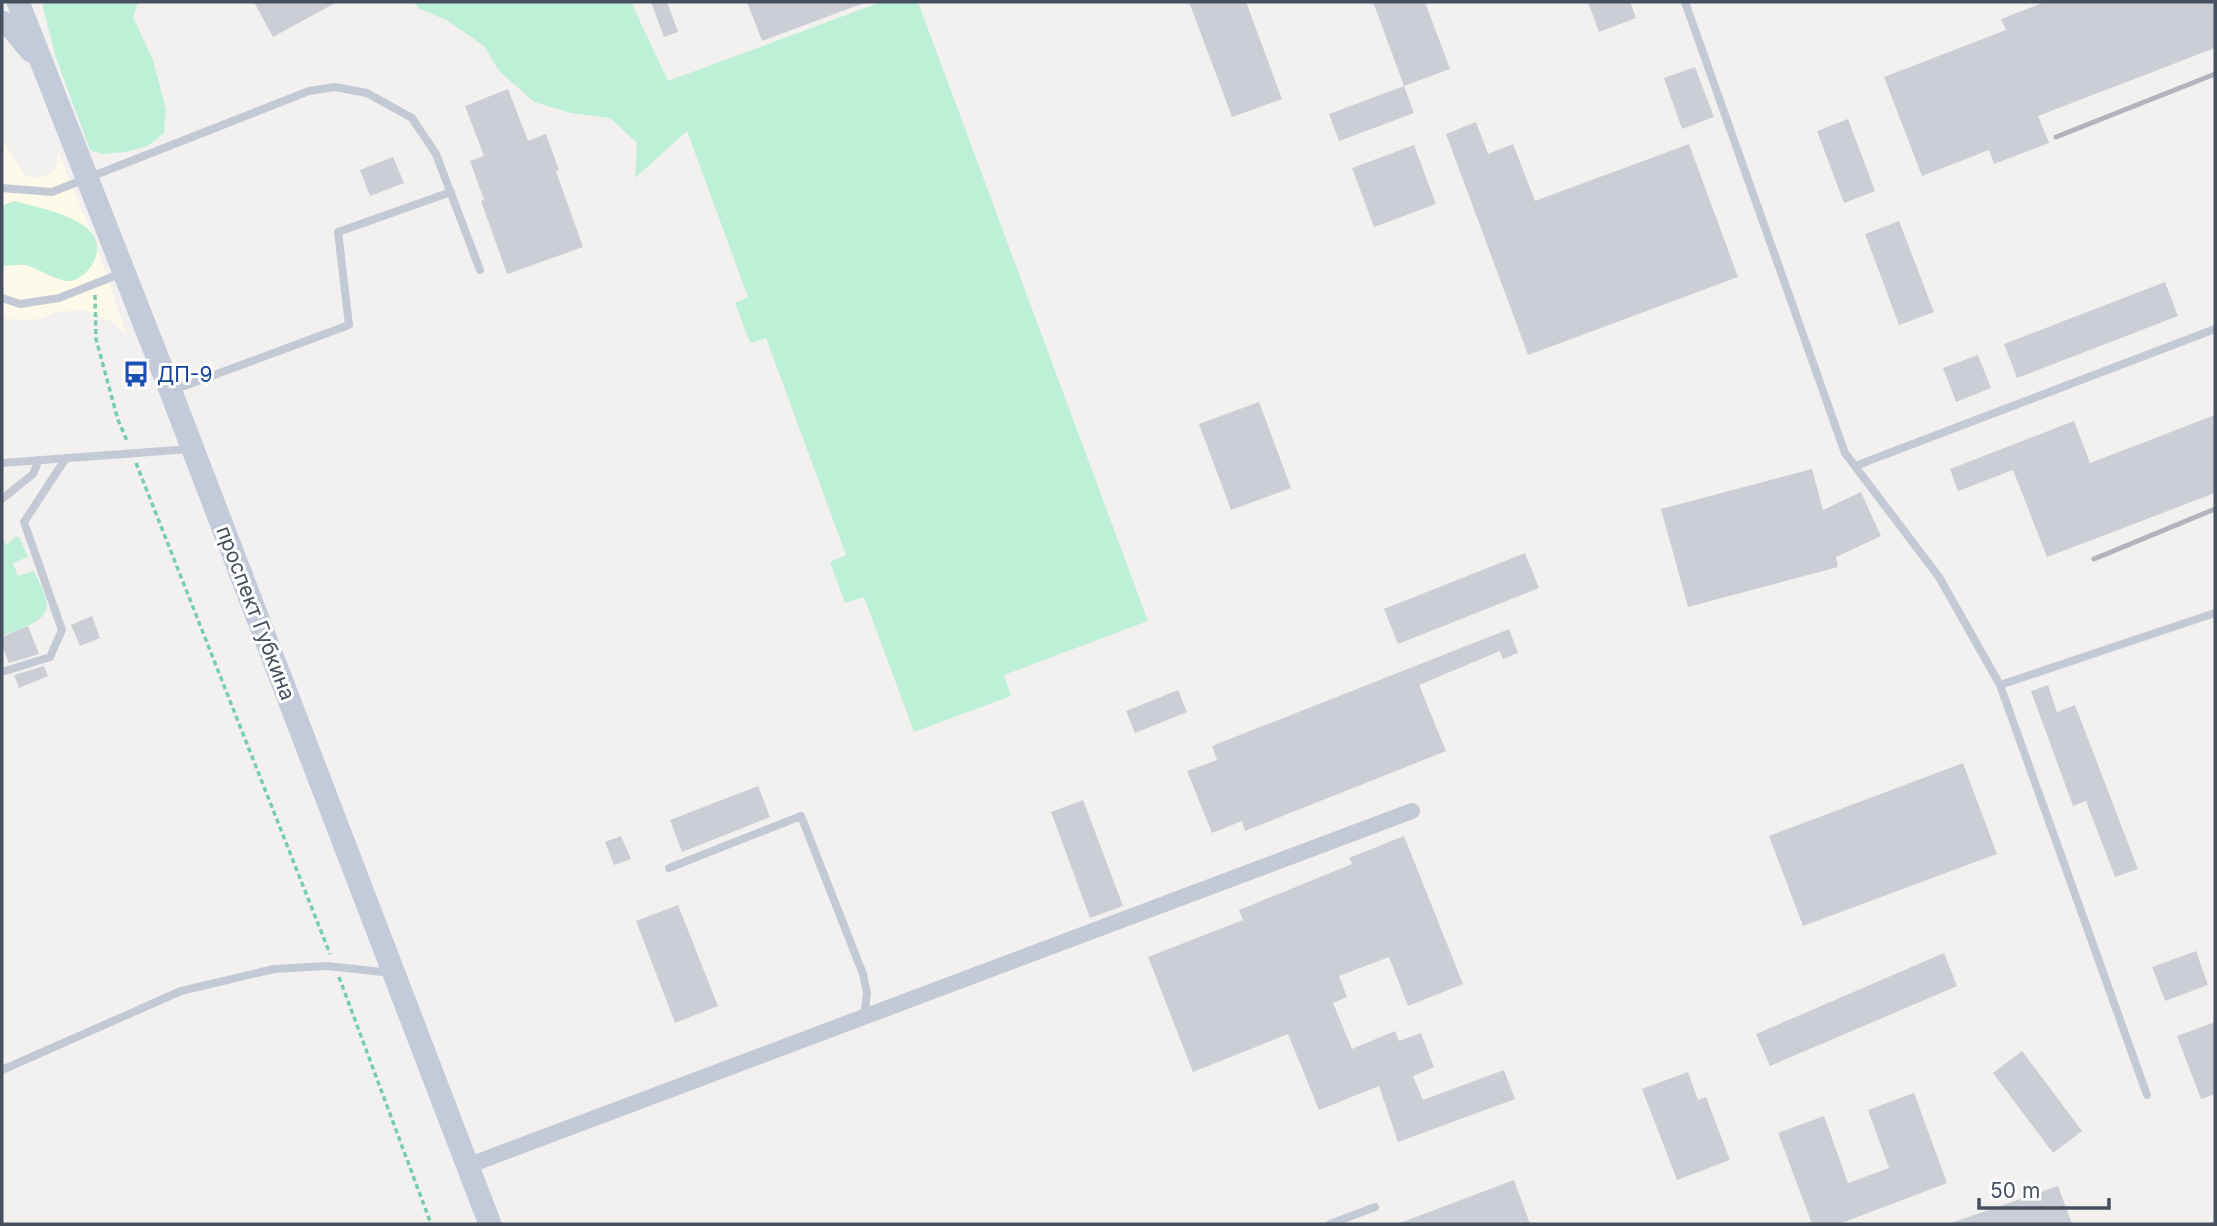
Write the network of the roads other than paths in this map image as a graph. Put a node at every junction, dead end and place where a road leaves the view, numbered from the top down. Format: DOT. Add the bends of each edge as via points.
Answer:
graph roads {
  1 [pos="19,2"];
  2 [pos="37,2"];
  3 [pos="1685,2"];
  4 [pos="2,22"];
  5 [pos="46,72"];
  6 [pos="87,177"];
  7 [pos="2,188"];
  8 [pos="451,192"];
  9 [pos="480,270"];
  10 [pos="124,272"];
  11 [pos="2,298"];
  12 [pos="2215,329"];
  13 [pos="171,392"];
  14 [pos="192,449"];
  15 [pos="66,458"];
  16 [pos="38,460"];
  17 [pos="2,463"];
  18 [pos="1855,466"];
  19 [pos="2,499"];
  20 [pos="2215,613"];
  21 [pos="2,672"];
  22 [pos="2000,685"];
  23 [pos="1412,811"];
  24 [pos="669,868"];
  25 [pos="395,974"];
  26 [pos="864,1017"];
  27 [pos="2,1070"];
  28 [pos="2147,1095"];
  29 [pos="467,1166"];
  30 [pos="1375,1207"];
  31 [pos="490,1224"];
  32 [pos="1330,1224"];
  1 -- 5 [label="main road, проспект Губкина"];
  2 -- 5 [label="main road"];
  3 -- 18 [label="lane" via="1845,453"];
  4 -- 5 [label="main road"];
  5 -- 6 [label="main road, проспект Губкина"];
  6 -- 7 [label="lane" via="52,192"];
  6 -- 8 [label="lane" via="309,91 335,87 367,93 412,118 436,154"];
  6 -- 10 [label="main road, проспект Губкина"];
  8 -- 9 [label="lane"];
  8 -- 13 [label="lane" via="338,232 349,325"];
  10 -- 11 [label="lane" via="59,298 20,304"];
  10 -- 13 [label="main road, проспект Губкина"];
  12 -- 18 [label="lane"];
  13 -- 14 [label="main road, проспект Губкина"];
  14 -- 15 [label="lane"];
  14 -- 25 [label="main road, проспект Губкина"];
  15 -- 16 [label="lane"];
  15 -- 21 [label="lane" via="23,522 62,630 50,657"];
  16 -- 17 [label="lane"];
  16 -- 19 [label="lane" via="33,474"];
  18 -- 22 [label="lane" via="1939,577"];
  20 -- 22 [label="lane"];
  22 -- 28 [label="lane"];
  23 -- 26 [label="street"];
  24 -- 26 [label="lane" via="801,816 863,974 867,993"];
  25 -- 27 [label="lane" via="335,967 274,969 181,991"];
  25 -- 29 [label="main road, проспект Губкина"];
  26 -- 29 [label="street"];
  29 -- 31 [label="main road, проспект Губкина"];
  30 -- 32 [label="lane"];
}
